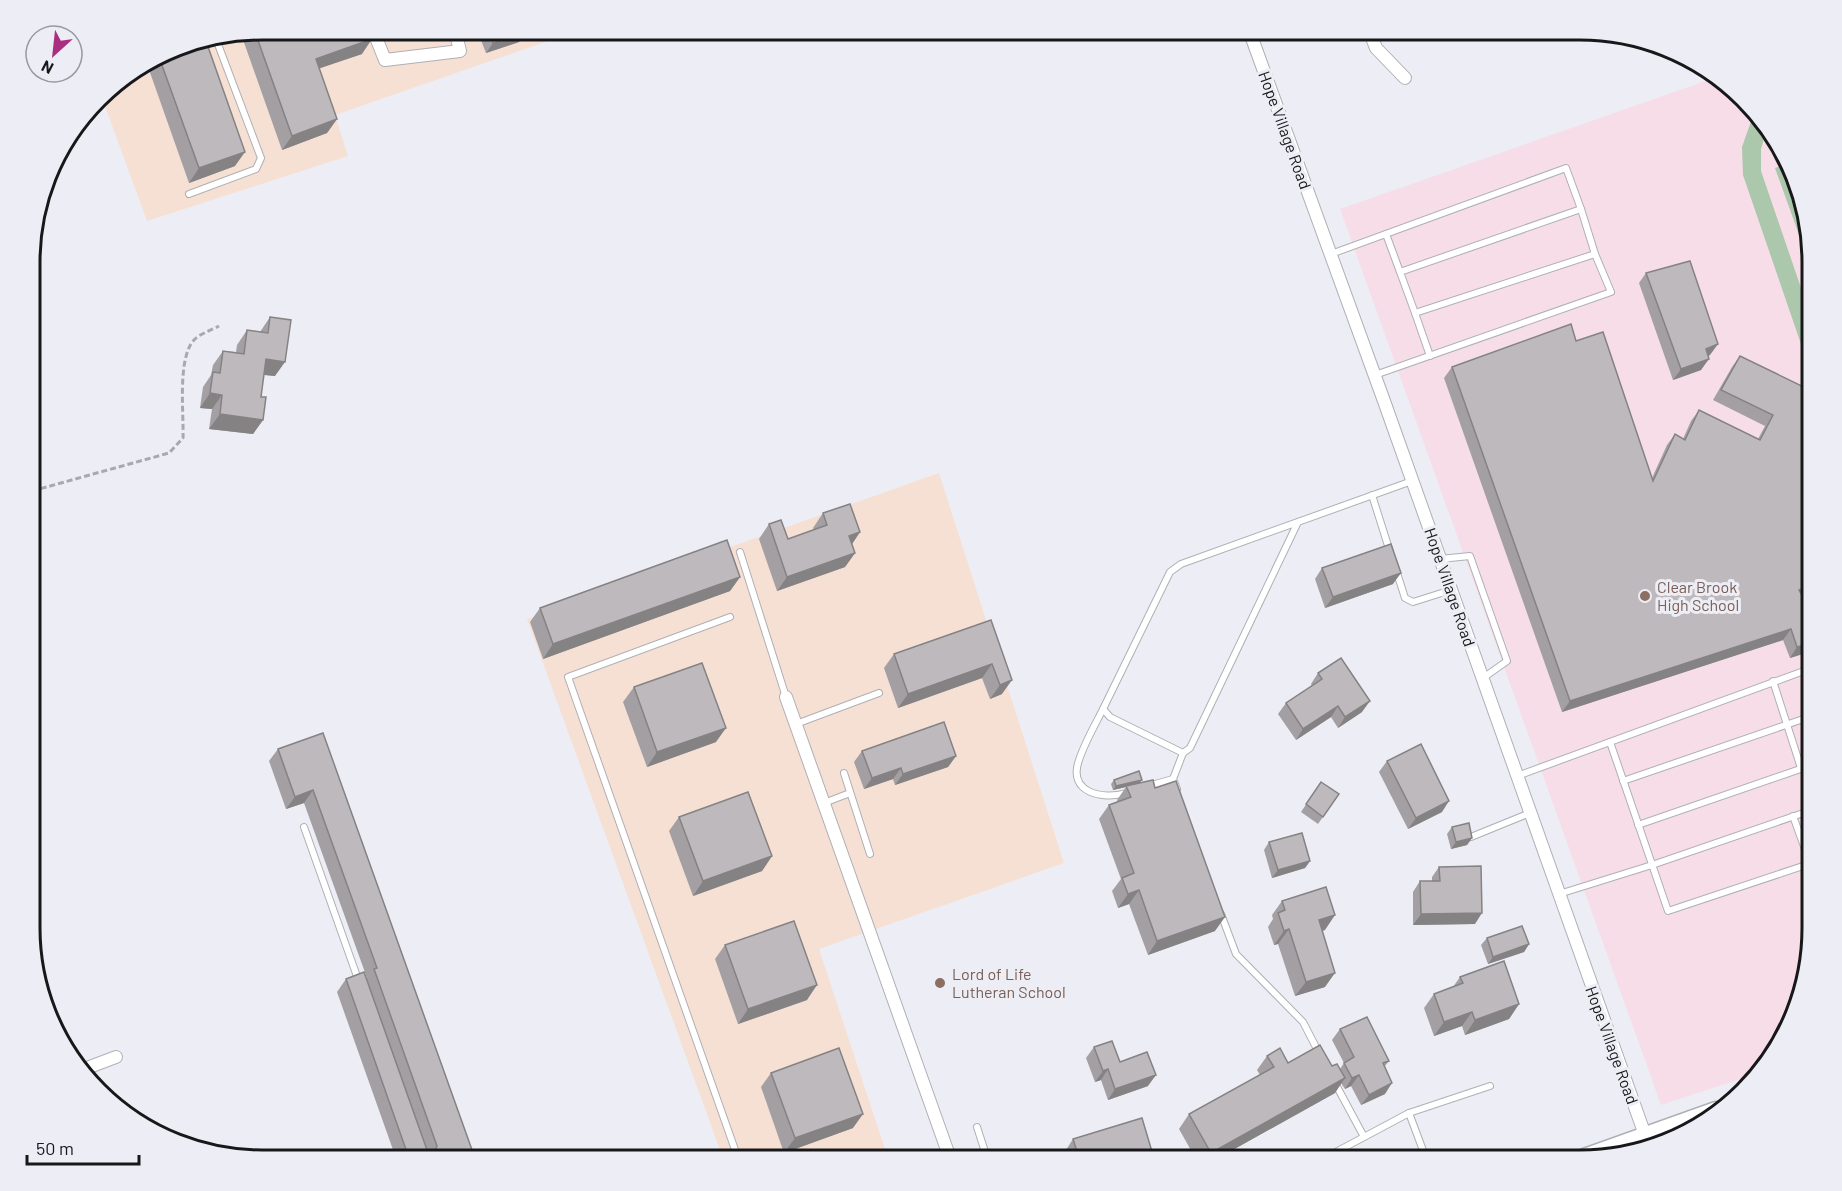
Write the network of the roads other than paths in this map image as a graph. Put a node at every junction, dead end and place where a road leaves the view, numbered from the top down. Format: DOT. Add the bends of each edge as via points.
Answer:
graph roads {
  1 [pos="377,40"];
  2 [pos="457,40"];
  3 [pos="1253,40"];
  4 [pos="1373,40"];
  5 [pos="218,45"];
  6 [pos="1405,78"];
  7 [pos="189,194"];
  8 [pos="1581,209"];
  9 [pos="1386,234"];
  10 [pos="1330,254"];
  11 [pos="1595,254"];
  12 [pos="1400,272"];
  13 [pos="1414,314"];
  14 [pos="1430,356"];
  15 [pos="1375,375"];
  16 [pos="1412,481"];
  17 [pos="1372,495"];
  18 [pos="1298,522"];
  19 [pos="740,552"];
  20 [pos="1440,559"];
  21 [pos="1451,590"];
  22 [pos="730,616"];
  23 [pos="1802,671"];
  24 [pos="1482,678"];
  25 [pos="1773,681"];
  26 [pos="879,693"];
  27 [pos="786,697"];
  28 [pos="1103,709"];
  29 [pos="1802,719"];
  30 [pos="1787,724"];
  31 [pos="796,725"];
  32 [pos="1610,742"];
  33 [pos="1183,753"];
  34 [pos="1801,768"];
  35 [pos="844,773"];
  36 [pos="1517,776"];
  37 [pos="1173,779"];
  38 [pos="1623,781"];
  39 [pos="1143,788"];
  40 [pos="1134,791"];
  41 [pos="850,793"];
  42 [pos="1181,801"];
  43 [pos="824,803"];
  44 [pos="1530,813"];
  45 [pos="1802,813"];
  46 [pos="1793,816"];
  47 [pos="1638,825"];
  48 [pos="304,827"];
  49 [pos="1472,837"];
  50 [pos="1802,840"];
  51 [pos="870,854"];
  52 [pos="1652,865"];
  53 [pos="1802,866"];
  54 [pos="1558,894"];
  55 [pos="1220,910"];
  56 [pos="363,994"];
  57 [pos="117,1057"];
  58 [pos="1325,1063"];
  59 [pos="89,1067"];
  60 [pos="1330,1073"];
  61 [pos="1490,1086"];
  62 [pos="1409,1113"];
  63 [pos="1690,1121"];
  64 [pos="977,1127"];
  65 [pos="1363,1135"];
  66 [pos="1645,1140"];
  67 [pos="1628,1145"];
  68 [pos="735,1150"];
  69 [pos="947,1150"];
  70 [pos="984,1150"];
  71 [pos="1338,1150"];
  72 [pos="1423,1150"];
  1 -- 2 [label="street" via="385,60 460,51"];
  3 -- 10 [label="street, Hope Village Road"];
  4 -- 6 [label="street"];
  5 -- 7 [label="lane" via="261,158 256,169"];
  8 -- 9 [label="lane" via="1566,168"];
  8 -- 11 [label="lane"];
  8 -- 12 [label="lane"];
  9 -- 10 [label="lane"];
  9 -- 12 [label="lane"];
  10 -- 15 [label="street, Hope Village Road"];
  11 -- 13 [label="lane"];
  11 -- 14 [label="lane" via="1611,292"];
  12 -- 13 [label="lane"];
  13 -- 14 [label="lane"];
  14 -- 15 [label="lane"];
  15 -- 16 [label="street, Hope Village Road"];
  16 -- 17 [label="lane"];
  16 -- 20 [label="street, Hope Village Road"];
  17 -- 18 [label="lane"];
  17 -- 21 [label="lane" via="1406,598 1413,602"];
  18 -- 28 [label="lane" via="1181,564 1170,572"];
  18 -- 33 [label="lane" via="1190,748"];
  19 -- 27 [label="lane"];
  20 -- 21 [label="street, Hope Village Road"];
  20 -- 24 [label="lane" via="1470,556 1507,661"];
  21 -- 24 [label="street, Hope Village Road"];
  22 -- 68 [label="lane" via="568,677"];
  23 -- 25 [label="lane"];
  24 -- 36 [label="street, Hope Village Road"];
  25 -- 30 [label="lane"];
  25 -- 32 [label="lane"];
  26 -- 31 [label="lane"];
  27 -- 31 [label="street"];
  28 -- 33 [label="lane" via="1110,717"];
  28 -- 40 [label="lane" via="1078,761 1079,780 1092,795 1103,797"];
  29 -- 30 [label="lane"];
  30 -- 34 [label="lane"];
  30 -- 38 [label="lane"];
  31 -- 43 [label="street"];
  32 -- 36 [label="lane"];
  32 -- 38 [label="lane"];
  33 -- 37 [label="lane"];
  34 -- 47 [label="lane"];
  35 -- 41 [label="lane"];
  36 -- 44 [label="street, Hope Village Road"];
  37 -- 39 [label="lane"];
  37 -- 42 [label="lane"];
  38 -- 47 [label="lane"];
  41 -- 43 [label="lane"];
  41 -- 51 [label="lane"];
  43 -- 69 [label="street"];
  44 -- 49 [label="lane"];
  44 -- 54 [label="street, Hope Village Road"];
  45 -- 46 [label="lane"];
  46 -- 50 [label="lane"];
  46 -- 52 [label="lane"];
  47 -- 52 [label="lane"];
  48 -- 56 [label="lane"];
  52 -- 53 [label="lane" via="1668,911"];
  52 -- 54 [label="lane"];
  54 -- 66 [label="street, Hope Village Road"];
  55 -- 58 [label="lane" via="1236,954 1303,1022"];
  57 -- 59 [label="street"];
  60 -- 65 [label="lane"];
  61 -- 62 [label="lane"];
  62 -- 65 [label="lane"];
  62 -- 72 [label="lane"];
  63 -- 66 [label="main road"];
  64 -- 70 [label="lane"];
  65 -- 71 [label="lane"];
  66 -- 67 [label="main road"];
}
